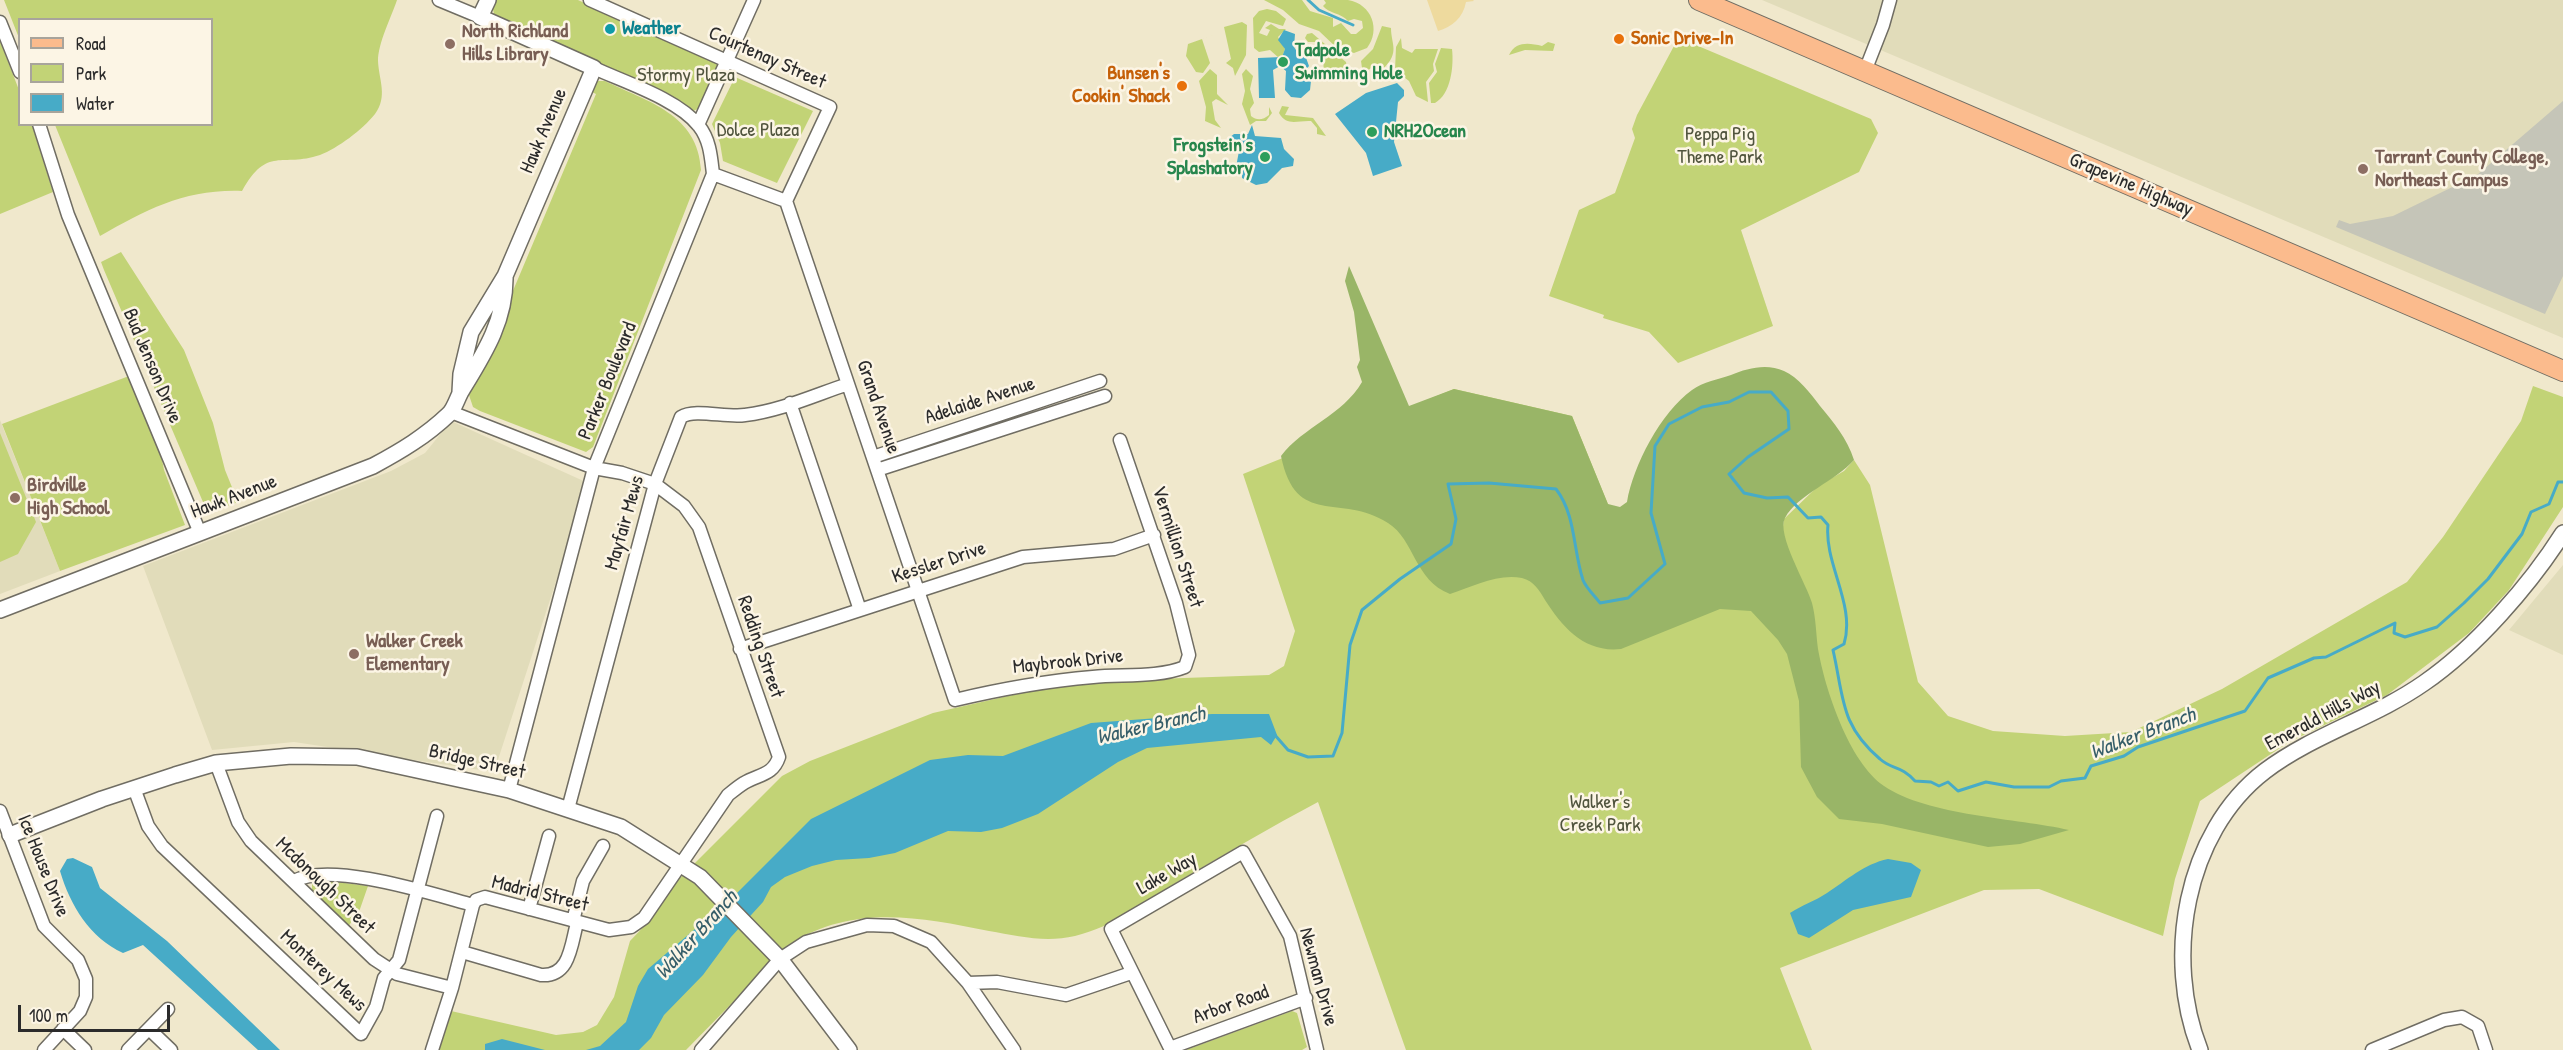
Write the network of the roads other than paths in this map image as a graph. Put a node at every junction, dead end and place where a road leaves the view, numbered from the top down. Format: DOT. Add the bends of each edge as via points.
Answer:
graph roads {
  1 [pos="439,0"];
  2 [pos="488,0"];
  3 [pos="590,0"];
  4 [pos="754,0"];
  5 [pos="1699,0"];
  6 [pos="1890,0"];
  7 [pos="480,17"];
  8 [pos="0,22"];
  9 [pos="727,61"];
  10 [pos="18,67"];
  11 [pos="594,68"];
  12 [pos="1861,69"];
  13 [pos="698,125"];
  14 [pos="40,126"];
  15 [pos="712,174"];
  16 [pos="786,201"];
  17 [pos="2563,370"];
  18 [pos="1100,381"];
  19 [pos="848,384"];
  20 [pos="1105,396"];
  21 [pos="790,403"];
  22 [pos="451,412"];
  23 [pos="1120,440"];
  24 [pos="873,457"];
  25 [pos="594,468"];
  26 [pos="877,470"];
  27 [pos="655,484"];
  28 [pos="200,533"];
  29 [pos="2563,533"];
  30 [pos="1154,535"];
  31 [pos="918,590"];
  32 [pos="0,610"];
  33 [pos="860,610"];
  34 [pos="741,649"];
  35 [pos="1185,667"];
  36 [pos="955,700"];
  37 [pos="216,763"];
  38 [pos="134,788"];
  39 [pos="509,790"];
  40 [pos="568,809"];
  41 [pos="0,811"];
  42 [pos="437,816"];
  43 [pos="10,836"];
  44 [pos="549,836"];
  45 [pos="603,846"];
  46 [pos="1243,852"];
  47 [pos="681,863"];
  48 [pos="294,881"];
  49 [pos="418,891"];
  50 [pos="473,906"];
  51 [pos="529,909"];
  52 [pos="575,922"];
  53 [pos="462,952"];
  54 [pos="780,959"];
  55 [pos="390,970"];
  56 [pos="1131,973"];
  57 [pos="968,983"];
  58 [pos="452,988"];
  59 [pos="1306,998"];
  60 [pos="168,1009"];
  61 [pos="63,1029"];
  62 [pos="149,1029"];
  63 [pos="1171,1049"];
  64 [pos="1314,1049"];
  65 [pos="44,1050"];
  66 [pos="85,1050"];
  67 [pos="128,1050"];
  68 [pos="171,1050"];
  69 [pos="432,1050"];
  70 [pos="701,1050"];
  71 [pos="849,1050"];
  72 [pos="1014,1050"];
  73 [pos="2200,1050"];
  74 [pos="2372,1050"];
  75 [pos="2486,1050"];
  1 -- 7 [label="street"];
  2 -- 7 [label="street"];
  3 -- 9 [label="street, Courtenay Street"];
  4 -- 9 [label="street"];
  5 -- 12 [label="main road, Grapevine Highway"];
  6 -- 12 [label="street" via="1877,22"];
  7 -- 11 [label="street"];
  8 -- 10 [label="street"];
  9 -- 13 [label="street"];
  9 -- 16 [label="street, Courtenay Street" via="830,107"];
  11 -- 13 [label="street" via="666,101"];
  11 -- 22 [label="street, Hawk Avenue" via="505,276 502,313"];
  12 -- 17 [label="main road, Grapevine Highway"];
  13 -- 15 [label="street" via="710,152"];
  14 -- 28 [label="street, Bud Jenson Drive" via="68,215"];
  15 -- 16 [label="street"];
  15 -- 25 [label="street, Parker Boulevard"];
  16 -- 19 [label="street, Grand Avenue"];
  18 -- 24 [label="street, Adelaide Avenue"];
  19 -- 21 [label="street, Mayfair Mews"];
  19 -- 24 [label="street, Grand Avenue"];
  20 -- 26 [label="street, Adelaide Avenue"];
  21 -- 27 [label="street, Mayfair Mews" via="744,415 717,416 693,411 686,414 671,438"];
  21 -- 33 [label="street"];
  22 -- 25 [label="street, Redding Street"];
  22 -- 28 [label="street, Hawk Avenue" via="416,443 374,466"];
  23 -- 30 [label="street, Vermillion Street"];
  24 -- 26 [label="street, Grand Avenue"];
  25 -- 27 [label="street, Redding Street"];
  25 -- 39 [label="street, Parker Boulevard"];
  26 -- 31 [label="street, Grand Avenue"];
  27 -- 34 [label="street, Redding Street" via="684,506 699,527"];
  27 -- 40 [label="street, Mayfair Mews"];
  28 -- 32 [label="street, Hawk Avenue"];
  29 -- 73 [label="street, Emerald Hills Way" via="2517,594 2447,666 2385,707 2288,756 2258,778 2233,804 2207,843 2187,909 2184,983"];
  30 -- 31 [label="street, Kessler Drive" via="1114,549 1023,557"];
  30 -- 35 [label="street, Vermillion Street" via="1187,646"];
  31 -- 33 [label="street, Kessler Drive"];
  31 -- 36 [label="street, Grand Avenue"];
  33 -- 34 [label="street, Kessler Drive"];
  34 -- 47 [label="street, Redding Street" via="779,757 772,771 728,795"];
  35 -- 36 [label="street, Maybrook Drive" via="1011,687"];
  37 -- 38 [label="street, Bridge Street"];
  37 -- 39 [label="street, Bridge Street" via="291,756 357,757"];
  37 -- 48 [label="street, Mcdonough Street" via="238,822 251,841"];
  38 -- 43 [label="street, Bridge Street"];
  38 -- 55 [label="street, Monterey Mews" via="148,826 162,846 361,1034"];
  39 -- 40 [label="street, Bridge Street"];
  40 -- 47 [label="street, Bridge Street" via="621,827"];
  41 -- 43 [label="street, Ice House Drive"];
  42 -- 49 [label="street, Monterey Mews"];
  43 -- 61 [label="street, Ice House Drive" via="44,926 83,969 86,997 80,1011"];
  44 -- 51 [label="street"];
  45 -- 52 [label="street" via="583,881"];
  46 -- 56 [label="street, Lake Way" via="1111,929"];
  46 -- 59 [label="street, Newman Drive" via="1290,936"];
  47 -- 52 [label="street, Madrid Street" via="639,922 615,930"];
  47 -- 54 [label="street, Bridge Street" via="705,882"];
  48 -- 49 [label="street, Madrid Street" via="318,874"];
  48 -- 55 [label="street, Mcdonough Street"];
  49 -- 50 [label="street, Madrid Street"];
  49 -- 55 [label="street, Monterey Mews" via="399,960"];
  50 -- 51 [label="street, Madrid Street" via="485,897"];
  50 -- 53 [label="street"];
  51 -- 52 [label="street, Madrid Street"];
  52 -- 53 [label="street" via="565,965 554,974 541,975"];
  53 -- 58 [label="street"];
  54 -- 57 [label="street" via="806,942 848,928 894,926 931,942"];
  54 -- 70 [label="street"];
  54 -- 71 [label="street, Bridge Street"];
  55 -- 58 [label="street, Mcdonough Street"];
  56 -- 57 [label="street" via="1066,995 997,982"];
  56 -- 63 [label="street"];
  57 -- 72 [label="street"];
  58 -- 69 [label="street"];
  59 -- 63 [label="street, Arbor Road"];
  59 -- 64 [label="street, Newman Drive"];
  60 -- 62 [label="street"];
  61 -- 65 [label="street, Ice House Drive"];
  61 -- 66 [label="street"];
  62 -- 67 [label="street"];
  62 -- 68 [label="street"];
  74 -- 75 [label="street" via="2444,1020 2462,1017 2478,1026"];
}
